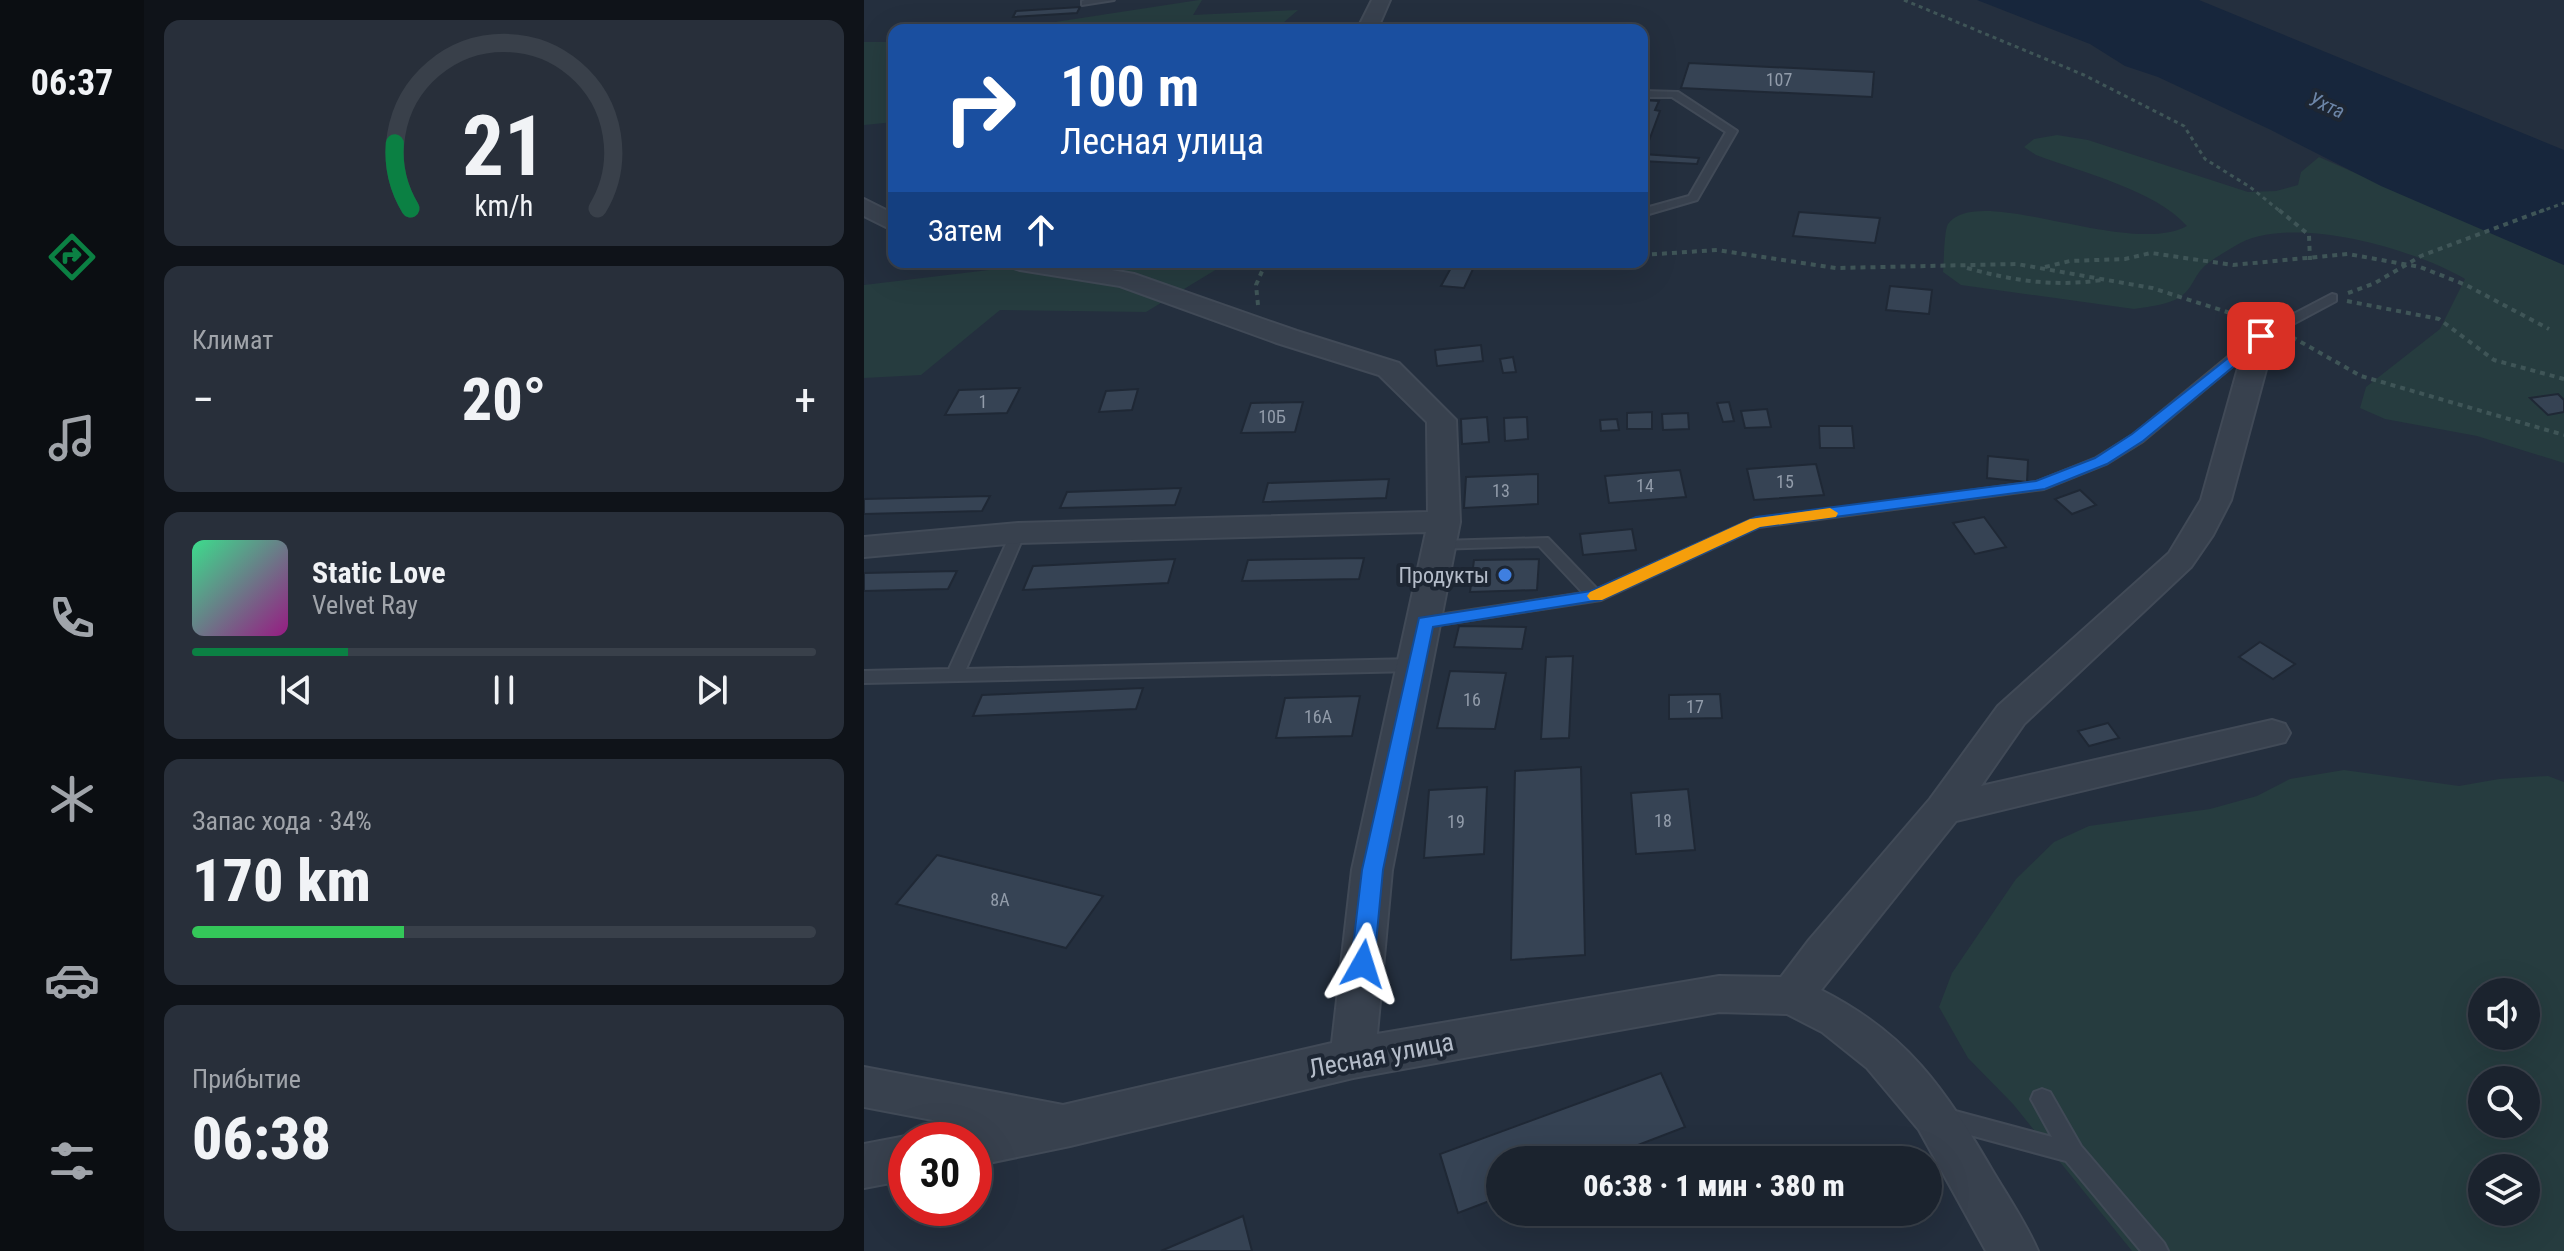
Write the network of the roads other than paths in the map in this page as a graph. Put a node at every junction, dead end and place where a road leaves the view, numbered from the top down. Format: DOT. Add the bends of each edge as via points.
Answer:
graph roads {
  1 [pos="1110,0"];
  2 [pos="1381,0"];
  3 [pos="1085,3"];
  4 [pos="1370,24"];
  5 [pos="1648,94"];
  6 [pos="1648,211"];
  7 [pos="1057,268"];
  8 [pos="2332,298"];
  9 [pos="2268,332"];
  10 [pos="1018,533"];
  11 [pos="1442,534"];
  12 [pos="864,547"];
  13 [pos="1595,596"];
  14 [pos="1425,622"];
  15 [pos="1414,665"];
  16 [pos="955,675"];
  17 [pos="864,677"];
  18 [pos="2272,733"];
  19 [pos="1944,809"];
  20 [pos="1792,996"];
  21 [pos="1353,1058"];
  22 [pos="864,1087"];
  23 [pos="2042,1099"];
  24 [pos="1935,1115"];
  25 [pos="1070,1125"];
  26 [pos="992,1140"];
  27 [pos="2073,1153"];
  28 [pos="888,1161"];
  29 [pos="864,1166"];
  30 [pos="2013,1251"];
  31 [pos="2156,1251"];
  1 -- 3 [label="lane"];
  2 -- 4 [label="street"];
  5 -- 6 [label="lane" via="1674,94 1732,131 1693,198"];
  7 -- 11 [label="street" via="1125,279 1389,369 1441,420"];
  8 -- 9 [label="lane"];
  9 -- 13 [label="lane" via="2138,438 2101,461 2039,486 1756,523"];
  9 -- 19 [label="street" via="2216,500 2202,528 2180,560 2011,715"];
  10 -- 11 [label="street"];
  10 -- 12 [label="street"];
  10 -- 16 [label="lane"];
  11 -- 13 [label="lane" via="1543,541"];
  11 -- 14 [label="street"];
  13 -- 14 [label="lane"];
  14 -- 15 [label="street"];
  15 -- 16 [label="lane"];
  15 -- 21 [label="street" via="1372,870"];
  16 -- 17 [label="lane"];
  18 -- 19 [label="street"];
  19 -- 20 [label="street"];
  20 -- 21 [label="street, Лесная улица" via="1719,994"];
  20 -- 24 [label="street" via="1837,1019 1883,1054"];
  21 -- 25 [label="street, Лесная улица"];
  22 -- 25 [label="street"];
  23 -- 27 [label="lane"];
  24 -- 27 [label="lane"];
  24 -- 30 [label="street"];
  25 -- 26 [label="street, Лесная улица"];
  27 -- 31 [label="lane"];
  28 -- 29 [label="street"];
}
